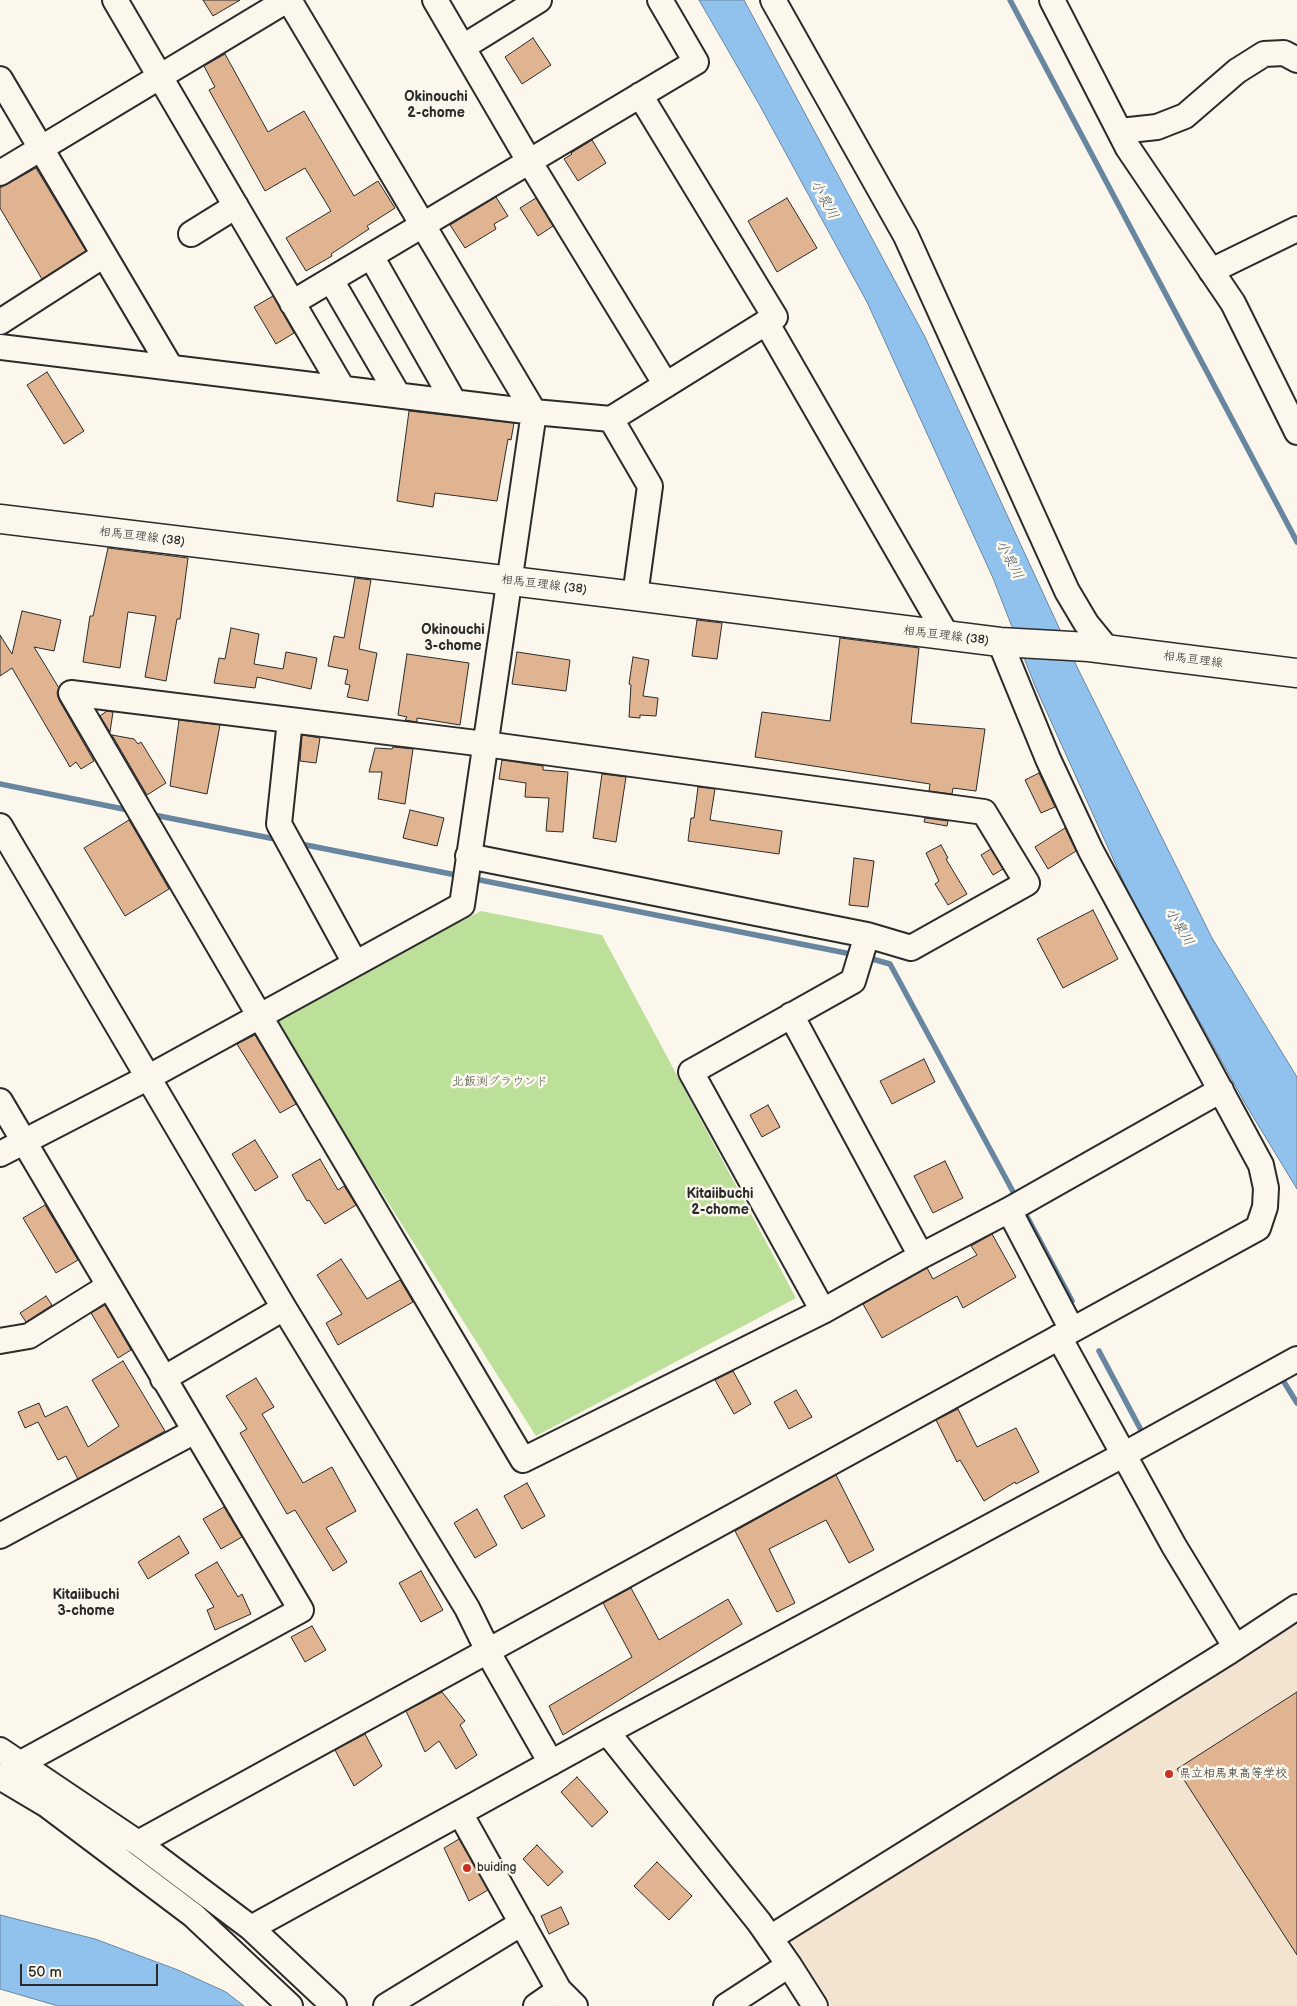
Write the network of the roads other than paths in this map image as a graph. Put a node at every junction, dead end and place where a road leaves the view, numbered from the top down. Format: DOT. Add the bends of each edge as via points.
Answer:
graph roads {
  1 [pos="115,0"];
  2 [pos="288,0"];
  3 [pos="435,0"];
  4 [pos="539,0"];
  5 [pos="660,0"];
  6 [pos="773,0"];
  7 [pos="1052,0"];
  8 [pos="463,47"];
  9 [pos="1297,60"];
  10 [pos="160,77"];
  11 [pos="0,79"];
  12 [pos="640,95"];
  13 [pos="1120,131"];
  14 [pos="41,149"];
  15 [pos="529,161"];
  16 [pos="0,174"];
  17 [pos="236,206"];
  18 [pos="422,225"];
  19 [pos="1297,228"];
  20 [pos="191,234"];
  21 [pos="104,255"];
  22 [pos="371,256"];
  23 [pos="1211,271"];
  24 [pos="331,280"];
  25 [pos="292,303"];
  26 [pos="0,322"];
  27 [pos="766,322"];
  28 [pos="0,347"];
  29 [pos="171,368"];
  30 [pos="666,385"];
  31 [pos="343,389"];
  32 [pos="398,395"];
  33 [pos="454,402"];
  34 [pos="534,412"];
  35 [pos="611,419"];
  36 [pos="1297,432"];
  37 [pos="0,519"];
  38 [pos="509,581"];
  39 [pos="635,596"];
  40 [pos="948,636"];
  41 [pos="1005,643"];
  42 [pos="1098,649"];
  43 [pos="1297,673"];
  44 [pos="290,720"];
  45 [pos="485,744"];
  46 [pos="0,826"];
  47 [pos="467,870"];
  48 [pos="863,947"];
  49 [pos="355,963"];
  50 [pos="258,1015"];
  51 [pos="792,1015"];
  52 [pos="149,1077"];
  53 [pos="1221,1090"];
  54 [pos="0,1101"];
  55 [pos="24,1142"];
  56 [pos="0,1154"];
  57 [pos="1017,1206"];
  58 [pos="921,1256"];
  59 [pos="109,1286"];
  60 [pos="284,1308"];
  61 [pos="823,1311"];
  62 [pos="1065,1334"];
  63 [pos="0,1342"];
  64 [pos="1284,1366"];
  65 [pos="163,1378"];
  66 [pos="195,1431"];
  67 [pos="1123,1455"];
  68 [pos="0,1536"];
  69 [pos="1297,1607"];
  70 [pos="1230,1650"];
  71 [pos="488,1651"];
  72 [pos="607,1732"];
  73 [pos="0,1750"];
  74 [pos="21,1763"];
  75 [pos="551,1763"];
  76 [pos="0,1777"];
  77 [pos="460,1813"];
  78 [pos="138,1843"];
  79 [pos="198,1888"];
  80 [pos="522,1923"];
  81 [pos="257,1933"];
  82 [pos="770,1938"];
  83 [pos="219,1940"];
  84 [pos="789,1965"];
  85 [pos="567,1998"];
  86 [pos="290,2006"];
  87 [pos="334,2006"];
  88 [pos="386,2006"];
  89 [pos="536,2006"];
  90 [pos="726,2006"];
  91 [pos="815,2006"];
  1 -- 10 [label="street"];
  2 -- 10 [label="street"];
  2 -- 18 [label="street"];
  3 -- 8 [label="street"];
  4 -- 8 [label="street"];
  5 -- 12 [label="street" via="696,62"];
  6 -- 42 [label="street" via="906,236 1067,591"];
  7 -- 13 [label="street"];
  8 -- 15 [label="street"];
  9 -- 13 [label="street" via="1284,54 1264,54 1237,71 1185,116 1157,127"];
  10 -- 14 [label="street"];
  10 -- 17 [label="street"];
  11 -- 14 [label="street"];
  12 -- 15 [label="street"];
  12 -- 27 [label="street" via="775,317"];
  13 -- 23 [label="street" via="1128,148"];
  14 -- 16 [label="street"];
  14 -- 21 [label="street"];
  15 -- 18 [label="street"];
  15 -- 30 [label="street"];
  17 -- 20 [label="street"];
  17 -- 25 [label="street"];
  18 -- 22 [label="street"];
  18 -- 34 [label="street"];
  19 -- 23 [label="street"];
  21 -- 26 [label="street"];
  21 -- 29 [label="street"];
  22 -- 24 [label="street"];
  22 -- 33 [label="street"];
  23 -- 36 [label="street" via="1233,303"];
  24 -- 25 [label="street"];
  24 -- 32 [label="street"];
  25 -- 31 [label="street"];
  27 -- 30 [label="street"];
  27 -- 40 [label="street"];
  28 -- 29 [label="street"];
  29 -- 31 [label="street"];
  30 -- 35 [label="street"];
  31 -- 32 [label="street"];
  32 -- 33 [label="street"];
  33 -- 34 [label="street"];
  34 -- 35 [label="street"];
  34 -- 38 [label="street"];
  35 -- 39 [label="street" via="650,486"];
  37 -- 38 [label="main road, 相馬亘理線 (38)"];
  38 -- 39 [label="main road, 相馬亘理線 (38)"];
  38 -- 45 [label="street"];
  39 -- 40 [label="main road, 相馬亘理線 (38)"];
  40 -- 41 [label="main road, 相馬亘理線 (38)"];
  41 -- 42 [label="main road, 相馬亘理線 (38)"];
  41 -- 53 [label="street" via="1048,759 1091,851"];
  42 -- 43 [label="main road, 相馬亘理線"];
  44 -- 45 [label="street"];
  44 -- 49 [label="street" via="279,824"];
  44 -- 50 [label="street" via="71,693"];
  45 -- 47 [label="street"];
  45 -- 48 [label="street" via="984,812 1027,883 911,948"];
  46 -- 52 [label="street"];
  47 -- 48 [label="street"];
  47 -- 49 [label="street" via="462,905"];
  48 -- 51 [label="street" via="853,981"];
  49 -- 50 [label="street"];
  50 -- 52 [label="street"];
  50 -- 61 [label="street" via="523,1460"];
  51 -- 58 [label="street"];
  51 -- 61 [label="street" via="691,1072"];
  52 -- 55 [label="street"];
  52 -- 60 [label="street"];
  53 -- 57 [label="street"];
  53 -- 62 [label="street" via="1261,1165 1266,1188 1265,1207 1258,1228"];
  54 -- 55 [label="street"];
  55 -- 56 [label="street"];
  55 -- 59 [label="street"];
  57 -- 58 [label="street"];
  57 -- 62 [label="street"];
  58 -- 61 [label="street"];
  59 -- 63 [label="street" via="29,1336"];
  59 -- 65 [label="street"];
  60 -- 65 [label="street"];
  60 -- 71 [label="street" via="466,1608"];
  62 -- 67 [label="street"];
  62 -- 71 [label="street"];
  64 -- 67 [label="street"];
  65 -- 66 [label="street"];
  66 -- 68 [label="street"];
  66 -- 74 [label="street" via="301,1610"];
  67 -- 70 [label="street" via="1233,1643"];
  67 -- 72 [label="street"];
  69 -- 70 [label="street"];
  70 -- 82 [label="street"];
  71 -- 75 [label="street"];
  71 -- 78 [label="street"];
  72 -- 75 [label="street"];
  72 -- 82 [label="street"];
  73 -- 74 [label="street"];
  74 -- 78 [label="street"];
  75 -- 77 [label="street"];
  76 -- 83 [label="street" via="55,1811 193,1915"];
  77 -- 80 [label="street"];
  77 -- 81 [label="street"];
  78 -- 79 [label="street"];
  79 -- 81 [label="street"];
  79 -- 83 [label="street"];
  80 -- 85 [label="street"];
  80 -- 88 [label="street"];
  81 -- 83 [label="street"];
  81 -- 87 [label="street"];
  82 -- 84 [label="street"];
  83 -- 86 [label="street"];
  84 -- 90 [label="street"];
  84 -- 91 [label="street"];
  85 -- 89 [label="street"];
}
